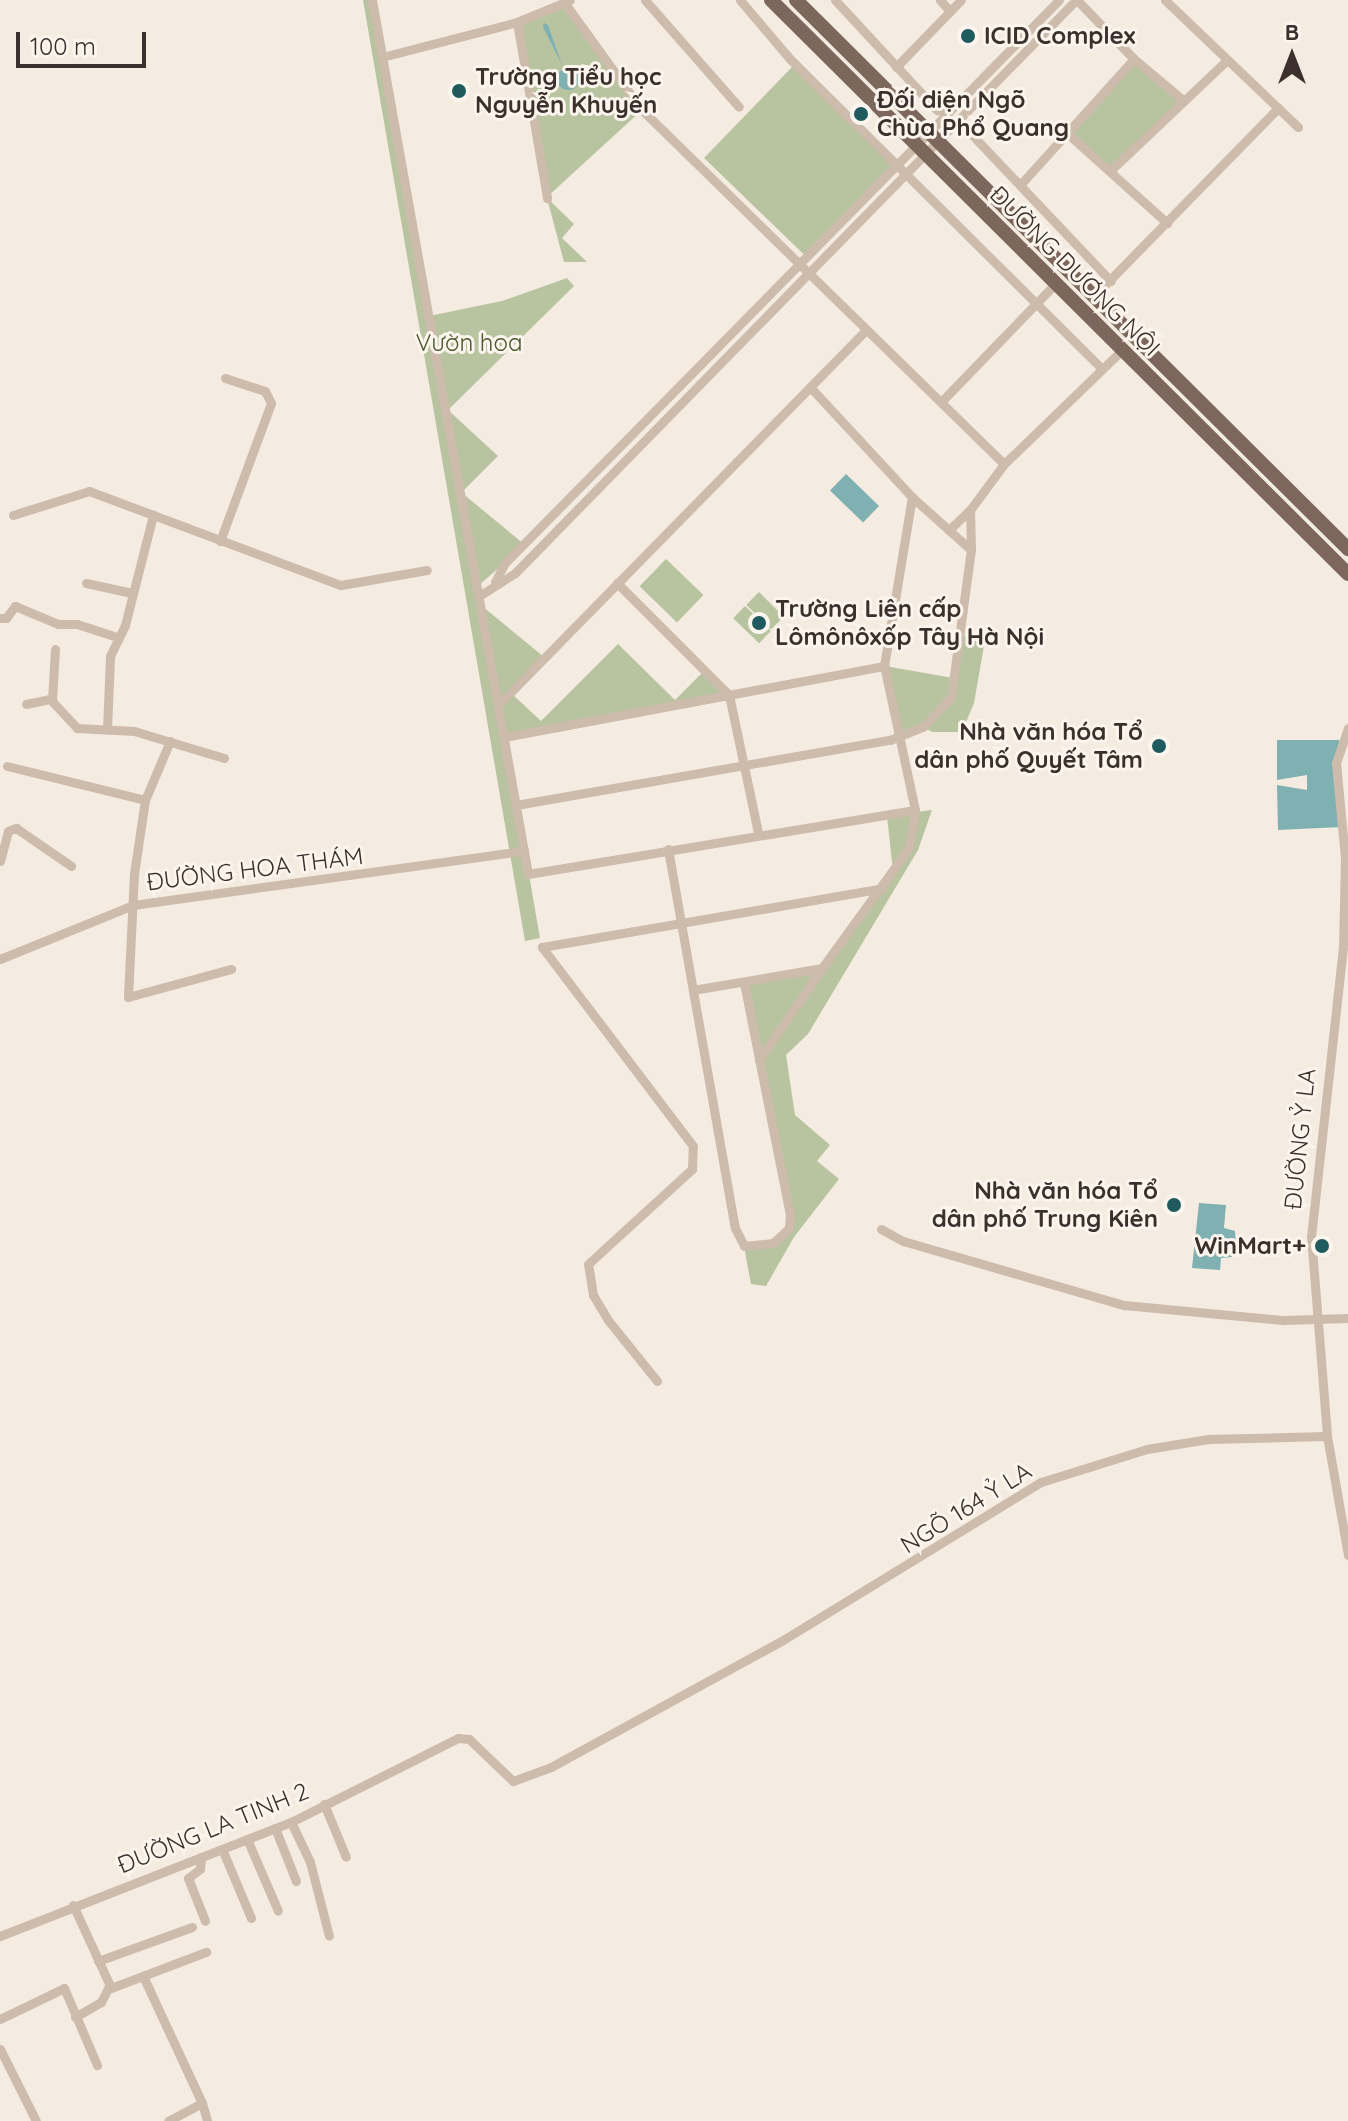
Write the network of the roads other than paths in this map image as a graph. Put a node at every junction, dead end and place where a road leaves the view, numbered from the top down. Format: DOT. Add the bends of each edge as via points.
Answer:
graph roads {
  1 [pos="372,0"];
  2 [pos="645,0"];
  3 [pos="740,0"];
  4 [pos="771,0"];
  5 [pos="796,0"];
  6 [pos="835,0"];
  7 [pos="940,0"];
  8 [pos="961,0"];
  9 [pos="1059,0"];
  10 [pos="1076,0"];
  11 [pos="1165,0"];
  12 [pos="567,1"];
  13 [pos="950,11"];
  14 [pos="517,22"];
  15 [pos="382,57"];
  16 [pos="1134,59"];
  17 [pos="1227,60"];
  18 [pos="896,67"];
  19 [pos="1184,101"];
  20 [pos="739,107"];
  21 [pos="1278,108"];
  22 [pos="949,112"];
  23 [pos="958,120"];
  24 [pos="1298,127"];
  25 [pos="1069,135"];
  26 [pos="933,137"];
  27 [pos="921,150"];
  28 [pos="896,165"];
  29 [pos="1110,171"];
  30 [pos="906,175"];
  31 [pos="1020,185"];
  32 [pos="547,198"];
  33 [pos="1167,223"];
  34 [pos="800,264"];
  35 [pos="807,274"];
  36 [pos="1111,281"];
  37 [pos="1056,283"];
  38 [pos="1095,295"];
  39 [pos="1039,303"];
  40 [pos="865,331"];
  41 [pos="1122,350"];
  42 [pos="1101,368"];
  43 [pos="225,378"];
  44 [pos="810,387"];
  45 [pos="941,402"];
  46 [pos="1004,464"];
  47 [pos="912,497"];
  48 [pos="970,510"];
  49 [pos="13,515"];
  50 [pos="153,515"];
  51 [pos="949,530"];
  52 [pos="220,541"];
  53 [pos="1348,549"];
  54 [pos="971,550"];
  55 [pos="427,570"];
  56 [pos="1348,574"];
  57 [pos="495,582"];
  58 [pos="86,583"];
  59 [pos="617,583"];
  60 [pos="132,593"];
  61 [pos="479,596"];
  62 [pos="0,618"];
  63 [pos="117,637"];
  64 [pos="55,649"];
  65 [pos="884,666"];
  66 [pos="729,695"];
  67 [pos="52,700"];
  68 [pos="26,704"];
  69 [pos="499,704"];
  70 [pos="897,722"];
  71 [pos="1348,728"];
  72 [pos="107,729"];
  73 [pos="504,737"];
  74 [pos="900,738"];
  75 [pos="170,741"];
  76 [pos="883,741"];
  77 [pos="224,758"];
  78 [pos="743,763"];
  79 [pos="7,766"];
  80 [pos="145,800"];
  81 [pos="516,805"];
  82 [pos="915,810"];
  83 [pos="758,833"];
  84 [pos="668,849"];
  85 [pos="524,851"];
  86 [pos="0,861"];
  87 [pos="71,866"];
  88 [pos="883,888"];
  89 [pos="133,905"];
  90 [pos="681,922"];
  91 [pos="0,959"];
  92 [pos="822,968"];
  93 [pos="231,969"];
  94 [pos="744,983"];
  95 [pos="693,990"];
  96 [pos="759,1060"];
  97 [pos="881,1229"];
  98 [pos="1348,1318"];
  99 [pos="1319,1320"];
  100 [pos="657,1381"];
  101 [pos="1327,1436"];
  102 [pos="1348,1555"];
  103 [pos="513,1781"];
  104 [pos="324,1804"];
  105 [pos="291,1822"];
  106 [pos="275,1828"];
  107 [pos="247,1839"];
  108 [pos="222,1849"];
  109 [pos="201,1857"];
  110 [pos="346,1857"];
  111 [pos="296,1881"];
  112 [pos="73,1905"];
  113 [pos="278,1911"];
  114 [pos="251,1918"];
  115 [pos="205,1921"];
  116 [pos="192,1927"];
  117 [pos="0,1936"];
  118 [pos="329,1936"];
  119 [pos="206,1952"];
  120 [pos="98,1961"];
  121 [pos="143,1976"];
  122 [pos="109,1986"];
  123 [pos="75,2017"];
  124 [pos="0,2019"];
  125 [pos="0,2049"];
  126 [pos="97,2065"];
  127 [pos="202,2103"];
  128 [pos="36,2121"];
  129 [pos="168,2121"];
  130 [pos="207,2121"];
  1 -- 15 [label="street"];
  2 -- 20 [label="street"];
  3 -- 28 [label="street"];
  4 -- 27 [label="main road, ĐƯỜNG DƯƠNG NỘI"];
  5 -- 26 [label="main road, ĐƯỜNG DƯƠNG NỘI"];
  6 -- 18 [label="street"];
  7 -- 13 [label="street"];
  8 -- 13 [label="street"];
  9 -- 22 [label="street"];
  10 -- 16 [label="street"];
  10 -- 23 [label="street"];
  11 -- 17 [label="street"];
  12 -- 14 [label="street"];
  12 -- 34 [label="street" via="642,110"];
  13 -- 18 [label="street"];
  14 -- 15 [label="street"];
  14 -- 32 [label="street"];
  15 -- 61 [label="street"];
  16 -- 19 [label="street"];
  16 -- 25 [label="street"];
  17 -- 19 [label="street"];
  17 -- 21 [label="street"];
  18 -- 22 [label="street" via="937,110"];
  19 -- 29 [label="street"];
  21 -- 24 [label="street"];
  21 -- 33 [label="street"];
  22 -- 26 [label="street"];
  23 -- 26 [label="street"];
  23 -- 31 [label="street"];
  25 -- 29 [label="street"];
  25 -- 31 [label="street"];
  26 -- 27 [label="street"];
  26 -- 38 [label="main road, ĐƯỜNG DƯƠNG NỘI"];
  27 -- 28 [label="street"];
  27 -- 30 [label="street"];
  27 -- 37 [label="main road, ĐƯỜNG DƯƠNG NỘI"];
  28 -- 30 [label="street"];
  28 -- 34 [label="street"];
  29 -- 33 [label="street"];
  30 -- 35 [label="street"];
  30 -- 39 [label="street"];
  31 -- 36 [label="street"];
  33 -- 36 [label="street"];
  34 -- 35 [label="street"];
  34 -- 57 [label="street" via="504,564"];
  35 -- 40 [label="street"];
  35 -- 57 [label="street" via="515,573"];
  36 -- 38 [label="street"];
  37 -- 39 [label="street"];
  37 -- 41 [label="main road, ĐƯỜNG DƯƠNG NỘI"];
  38 -- 53 [label="main road, ĐƯỜNG DƯƠNG NỘI"];
  39 -- 42 [label="street"];
  39 -- 45 [label="street"];
  40 -- 44 [label="street"];
  40 -- 45 [label="street"];
  41 -- 42 [label="street"];
  41 -- 56 [label="main road, ĐƯỜNG DƯƠNG NỘI"];
  42 -- 46 [label="street"];
  43 -- 52 [label="street" via="265,391 271,403"];
  44 -- 47 [label="street"];
  44 -- 59 [label="street"];
  45 -- 46 [label="street"];
  46 -- 48 [label="street"];
  47 -- 51 [label="street"];
  47 -- 65 [label="street"];
  48 -- 51 [label="street"];
  48 -- 54 [label="street"];
  49 -- 50 [label="street" via="84,491"];
  50 -- 52 [label="street"];
  50 -- 60 [label="street"];
  51 -- 54 [label="street"];
  52 -- 55 [label="street" via="341,585"];
  54 -- 74 [label="street" via="951,697 923,727"];
  57 -- 61 [label="street"];
  58 -- 60 [label="street"];
  59 -- 66 [label="street"];
  59 -- 69 [label="street"];
  60 -- 63 [label="street"];
  61 -- 69 [label="street"];
  62 -- 63 [label="street" via="15,606 58,624 77,624"];
  63 -- 72 [label="street" via="108,669"];
  64 -- 67 [label="street"];
  65 -- 66 [label="street"];
  65 -- 70 [label="street"];
  66 -- 73 [label="street"];
  66 -- 78 [label="street"];
  67 -- 68 [label="street"];
  67 -- 72 [label="street" via="74,727"];
  69 -- 73 [label="street"];
  70 -- 74 [label="street"];
  70 -- 76 [label="street"];
  71 -- 99 [label="street, ĐƯỜNG Ỷ LA" via="1336,763 1345,859 1343,947 1311,1236"];
  72 -- 75 [label="street"];
  73 -- 81 [label="street"];
  74 -- 76 [label="street"];
  74 -- 82 [label="street"];
  75 -- 77 [label="street"];
  75 -- 80 [label="street"];
  76 -- 78 [label="street"];
  78 -- 81 [label="street"];
  78 -- 83 [label="street"];
  79 -- 80 [label="street"];
  80 -- 89 [label="street"];
  81 -- 85 [label="street"];
  82 -- 83 [label="street"];
  82 -- 88 [label="street" via="909,848"];
  83 -- 84 [label="street"];
  84 -- 85 [label="street" via="528,874"];
  84 -- 90 [label="street"];
  85 -- 89 [label="street, ĐƯỜNG HOA THÁM"];
  86 -- 87 [label="street" via="8,831 16,828"];
  88 -- 90 [label="street"];
  88 -- 92 [label="street"];
  89 -- 91 [label="street, ĐƯỜNG HOA THÁM"];
  89 -- 93 [label="street" via="128,997"];
  90 -- 95 [label="street"];
  90 -- 100 [label="street" via="542,947 693,1146 692,1169 588,1264 593,1295"];
  92 -- 94 [label="street"];
  92 -- 96 [label="street"];
  94 -- 95 [label="street"];
  94 -- 96 [label="street"];
  95 -- 96 [label="street" via="735,1228 744,1246 773,1243 789,1228"];
  97 -- 99 [label="street" via="903,1241 1124,1305"];
  98 -- 99 [label="street"];
  99 -- 101 [label="street, ĐƯỜNG Ỷ LA"];
  101 -- 102 [label="street, ĐƯỜNG Ỷ LA"];
  101 -- 103 [label="street, NGÕ 164 Ỷ LA" via="1208,1439 1147,1449 1041,1482 619,1733"];
  103 -- 104 [label="street, ĐƯỜNG LA TINH 2" via="503,1777 469,1739 458,1738"];
  104 -- 105 [label="street, ĐƯỜNG LA TINH 2"];
  104 -- 110 [label="street"];
  105 -- 106 [label="street, ĐƯỜNG LA TINH 2"];
  105 -- 118 [label="street" via="310,1862"];
  106 -- 107 [label="street, ĐƯỜNG LA TINH 2"];
  106 -- 111 [label="street"];
  107 -- 108 [label="street, ĐƯỜNG LA TINH 2"];
  107 -- 113 [label="street"];
  108 -- 109 [label="street, ĐƯỜNG LA TINH 2"];
  108 -- 114 [label="street"];
  109 -- 112 [label="street, ĐƯỜNG LA TINH 2"];
  109 -- 115 [label="street" via="200,1869 188,1878"];
  112 -- 117 [label="street, ĐƯỜNG LA TINH 2"];
  112 -- 120 [label="street"];
  116 -- 120 [label="street"];
  119 -- 121 [label="street"];
  120 -- 122 [label="street"];
  121 -- 122 [label="street"];
  121 -- 127 [label="street"];
  122 -- 123 [label="street" via="101,2002"];
  123 -- 124 [label="street" via="64,1988"];
  123 -- 126 [label="street"];
  125 -- 128 [label="street"];
  127 -- 129 [label="street"];
  127 -- 130 [label="street"];
}
